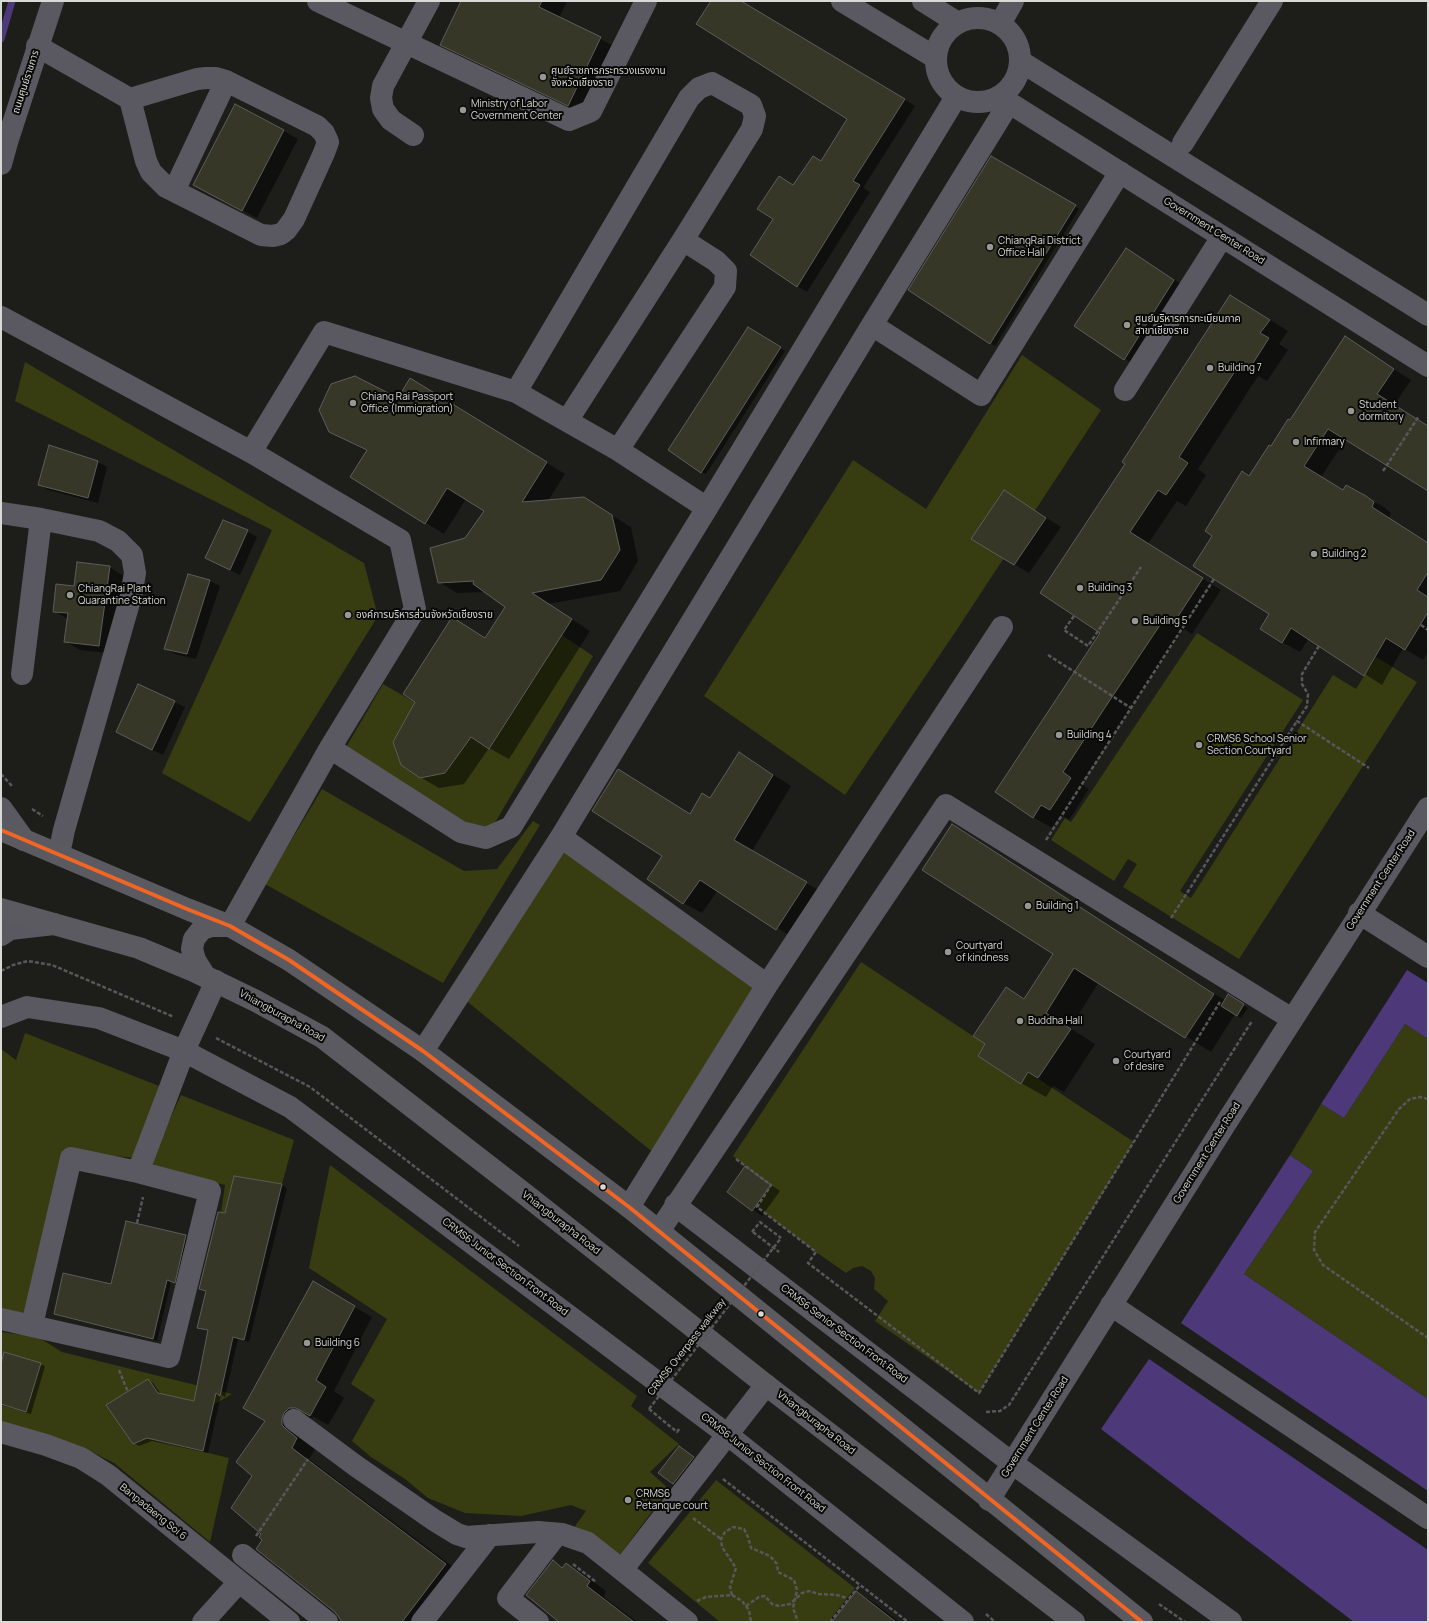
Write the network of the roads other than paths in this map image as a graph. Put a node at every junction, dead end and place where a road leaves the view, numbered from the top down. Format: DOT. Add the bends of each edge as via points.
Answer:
graph roads {
  1 [pos="53,1"];
  2 [pos="318,1"];
  3 [pos="429,1"];
  4 [pos="646,1"];
  5 [pos="842,1"];
  6 [pos="923,1"];
  7 [pos="1013,1"];
  8 [pos="1272,1"];
  9 [pos="958,23"];
  10 [pos="1000,24"];
  11 [pos="406,43"];
  12 [pos="37,46"];
  13 [pos="936,58"];
  14 [pos="1020,61"];
  15 [pos="226,81"];
  16 [pos="956,97"];
  17 [pos="130,99"];
  18 [pos="1004,100"];
  19 [pos="413,135"];
  20 [pos="1183,143"];
  21 [pos="1,164"];
  22 [pos="1120,172"];
  23 [pos="174,192"];
  24 [pos="1222,237"];
  25 [pos="683,240"];
  26 [pos="1428,316"];
  27 [pos="1,317"];
  28 [pos="872,325"];
  29 [pos="1428,366"];
  30 [pos="1125,390"];
  31 [pos="516,392"];
  32 [pos="567,421"];
  33 [pos="618,450"];
  34 [pos="251,452"];
  35 [pos="707,508"];
  36 [pos="1,513"];
  37 [pos="41,519"];
  38 [pos="1002,627"];
  39 [pos="22,674"];
  40 [pos="330,748"];
  41 [pos="1,808"];
  42 [pos="1428,808"];
  43 [pos="1,830"];
  44 [pos="561,837"];
  45 [pos="24,840"];
  46 [pos="59,854"];
  47 [pos="1,909"];
  48 [pos="1360,913"];
  49 [pos="54,924"];
  50 [pos="230,926"];
  51 [pos="1,935"];
  52 [pos="1428,957"];
  53 [pos="211,979"];
  54 [pos="767,985"];
  55 [pos="1,1017"];
  56 [pos="1292,1019"];
  57 [pos="184,1051"];
  58 [pos="423,1051"];
  59 [pos="138,1172"];
  60 [pos="675,1205"];
  61 [pos="630,1207"];
  62 [pos="659,1230"];
  63 [pos="1111,1305"];
  64 [pos="1,1319"];
  65 [pos="32,1325"];
  66 [pos="766,1384"];
  67 [pos="294,1420"];
  68 [pos="1,1432"];
  69 [pos="728,1434"];
  70 [pos="1012,1463"];
  71 [pos="990,1500"];
  72 [pos="1428,1518"];
  73 [pos="490,1535"];
  74 [pos="552,1540"];
  75 [pos="243,1555"];
  76 [pos="622,1570"];
  77 [pos="239,1582"];
  78 [pos="203,1622"];
  79 [pos="289,1622"];
  80 [pos="328,1622"];
  81 [pos="422,1622"];
  82 [pos="538,1622"];
  83 [pos="687,1622"];
  84 [pos="963,1622"];
  85 [pos="1074,1622"];
  86 [pos="1142,1622"];
  87 [pos="1231,1622"];
  1 -- 12 [label="street, ถนนศูนย์ราชการ"];
  2 -- 11 [label="street"];
  3 -- 11 [label="street"];
  4 -- 11 [label="street" via="590,111 569,120"];
  5 -- 13 [label="street"];
  6 -- 9 [label="street"];
  7 -- 10 [label="street"];
  8 -- 20 [label="street"];
  9 -- 10 [label="street" via="972,18"];
  9 -- 13 [label="street" via="946,32 939,44"];
  10 -- 14 [label="street" via="1011,34 1018,46"];
  11 -- 19 [label="street" via="383,86 381,98 383,109 391,120"];
  12 -- 17 [label="street"];
  12 -- 21 [label="street, ถนนศูนย์ราชการ"];
  13 -- 16 [label="street" via="936,70 940,80"];
  14 -- 18 [label="street" via="1018,75"];
  14 -- 26 [label="street"];
  15 -- 17 [label="street" via="201,78"];
  15 -- 23 [label="street"];
  15 -- 23 [label="street" via="304,119 324,133 328,142 294,219 281,234 261,235"];
  16 -- 18 [label="street" via="978,102"];
  16 -- 35 [label="street"];
  17 -- 23 [label="street" via="151,172"];
  18 -- 22 [label="street, Government Center Road"];
  18 -- 28 [label="street"];
  22 -- 24 [label="street, Government Center Road"];
  22 -- 28 [label="street" via="981,395"];
  24 -- 29 [label="street, Government Center Road"];
  24 -- 30 [label="street"];
  25 -- 31 [label="street" via="752,129 755,116 752,105 712,83 699,88 689,98"];
  25 -- 32 [label="street"];
  25 -- 33 [label="street" via="716,261 726,271 725,287"];
  27 -- 34 [label="street"];
  28 -- 44 [label="street"];
  31 -- 32 [label="street"];
  31 -- 34 [label="street" via="324,332"];
  32 -- 33 [label="street"];
  33 -- 35 [label="street"];
  34 -- 40 [label="street" via="400,540 415,609"];
  35 -- 40 [label="street" via="511,827 486,838 460,832"];
  36 -- 37 [label="street"];
  37 -- 39 [label="street"];
  37 -- 46 [label="street" via="99,531 118,542 132,555 135,573 131,596"];
  38 -- 54 [label="street"];
  40 -- 50 [label="street"];
  41 -- 45 [label="street"];
  42 -- 48 [label="street, Government Center Road"];
  43 -- 45 [label="main road"];
  44 -- 54 [label="street"];
  44 -- 58 [label="street"];
  45 -- 46 [label="main road"];
  46 -- 50 [label="main road"];
  47 -- 49 [label="main road, Vhiangburapha Road"];
  48 -- 52 [label="street"];
  48 -- 56 [label="street, Government Center Road"];
  49 -- 51 [label="street" via="10,929"];
  49 -- 53 [label="main road, Vhiangburapha Road" via="139,948"];
  50 -- 53 [label="main road" via="211,926 202,929 194,939 194,960"];
  50 -- 58 [label="main road" via="289,960"];
  53 -- 57 [label="street"];
  53 -- 66 [label="main road, Vhiangburapha Road" via="256,1000 322,1037"];
  54 -- 61 [label="street"];
  55 -- 57 [label="street, CRMS6 Junior Section Front Road" via="27,1007 99,1018"];
  56 -- 60 [label="street" via="946,805"];
  56 -- 63 [label="street, Government Center Road"];
  57 -- 59 [label="street"];
  57 -- 69 [label="street, CRMS6 Junior Section Front Road" via="290,1107"];
  58 -- 61 [label="main road"];
  59 -- 65 [label="street" via="71,1158"];
  59 -- 65 [label="street" via="210,1191 169,1357"];
  60 -- 62 [label="street"];
  60 -- 70 [label="street, CRMS6 Senior Section Front Road"];
  61 -- 62 [label="main road"];
  62 -- 71 [label="main road"];
  63 -- 70 [label="street, Government Center Road"];
  63 -- 72 [label="street"];
  64 -- 65 [label="street"];
  66 -- 69 [label="street"];
  66 -- 85 [label="main road, Vhiangburapha Road"];
  67 -- 73 [label="street" via="457,1534 466,1537"];
  68 -- 77 [label="street, Banpadaeng Soi 6" via="81,1458 108,1475"];
  69 -- 76 [label="street"];
  69 -- 84 [label="street, CRMS6 Junior Section Front Road"];
  70 -- 71 [label="street, Government Center Road"];
  70 -- 87 [label="street, CRMS6 Senior Section Front Road"];
  71 -- 86 [label="main road"];
  73 -- 74 [label="street" via="538,1532"];
  73 -- 81 [label="street"];
  74 -- 76 [label="street" via="588,1543"];
  74 -- 82 [label="street" via="508,1598"];
  75 -- 80 [label="street"];
  76 -- 83 [label="street"];
  77 -- 78 [label="street"];
  77 -- 79 [label="street, Banpadaeng Soi 6"];
}
